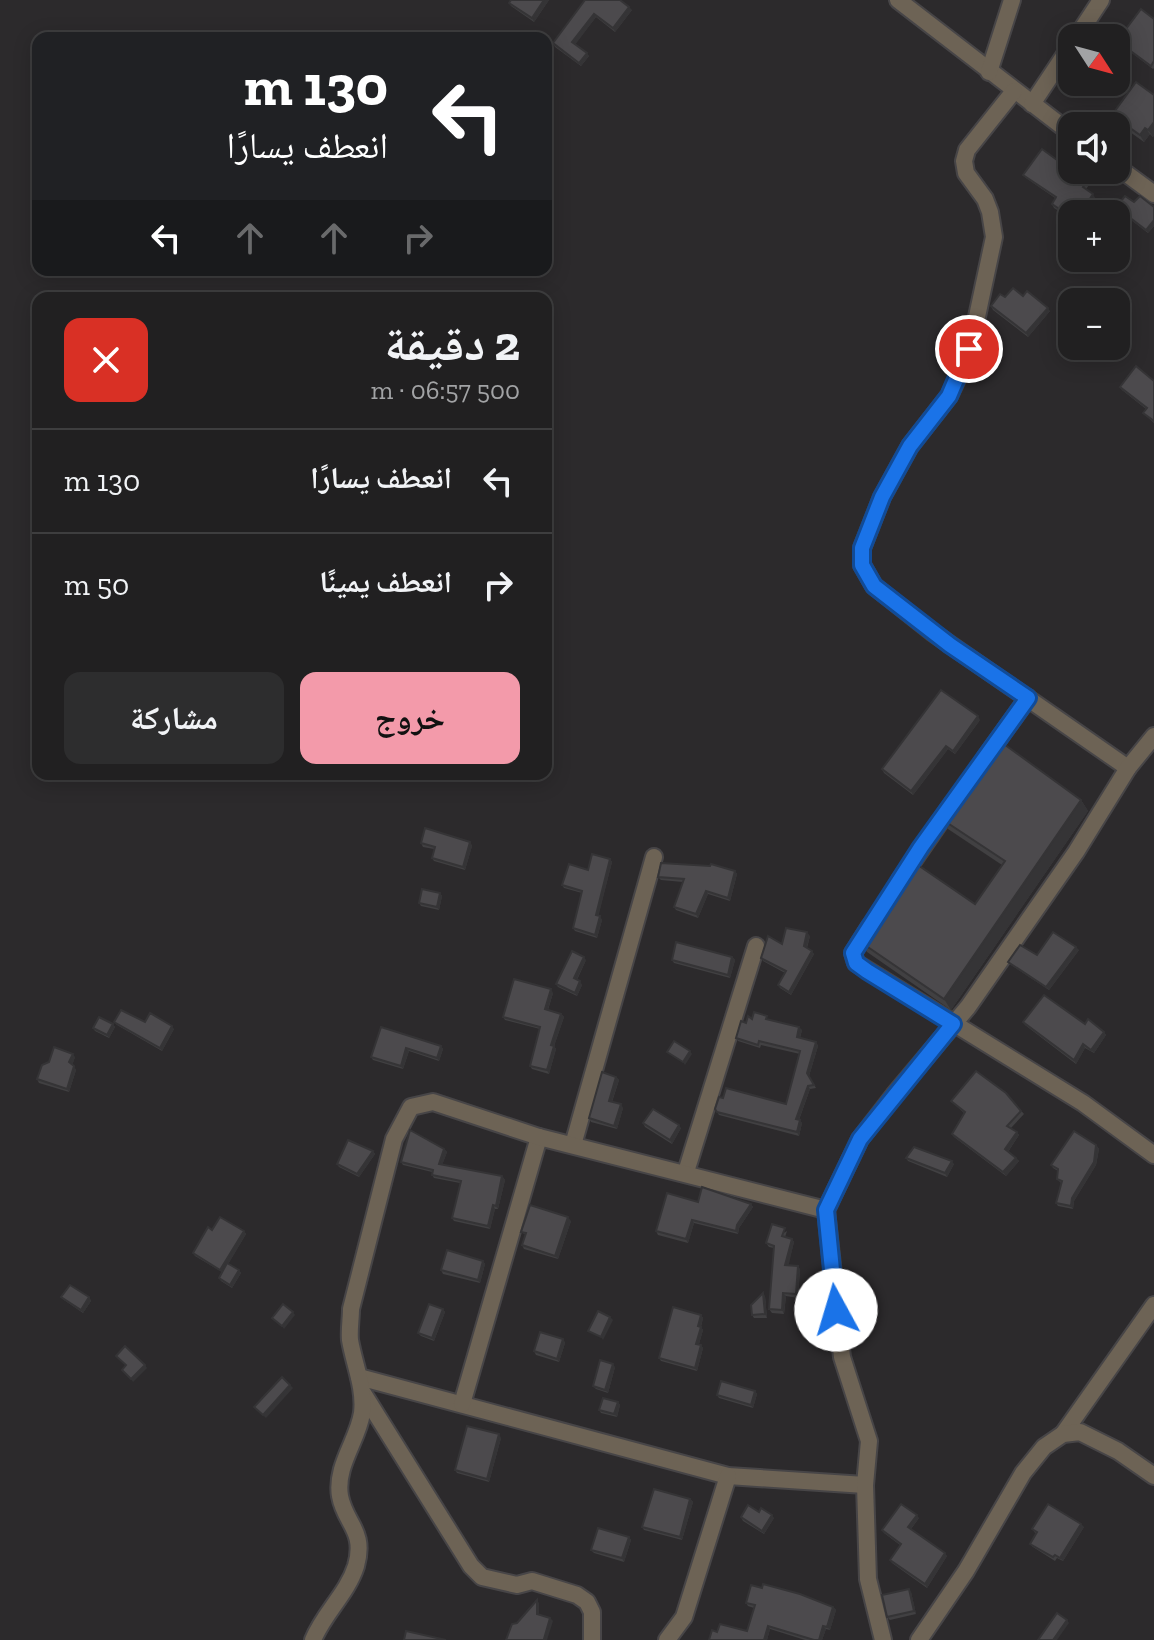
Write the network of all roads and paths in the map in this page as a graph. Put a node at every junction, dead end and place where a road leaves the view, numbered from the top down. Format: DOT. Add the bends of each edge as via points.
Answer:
graph roads {
  1 [pos="898,0"];
  2 [pos="1012,0"];
  3 [pos="1101,0"];
  4 [pos="1085,24"];
  5 [pos="1058,65"];
  6 [pos="989,72"];
  7 [pos="1014,91"];
  8 [pos="1032,104"];
  9 [pos="1058,124"];
  10 [pos="1130,176"];
  11 [pos="1154,194"];
  12 [pos="1028,698"];
  13 [pos="1154,736"];
  14 [pos="1128,768"];
  15 [pos="654,857"];
  16 [pos="756,946"];
  17 [pos="953,1024"];
  18 [pos="539,1137"];
  19 [pos="573,1145"];
  20 [pos="1154,1155"];
  21 [pos="686,1172"];
  22 [pos="826,1210"];
  23 [pos="1154,1305"];
  24 [pos="361,1385"];
  25 [pos="462,1404"];
  26 [pos="1063,1434"];
  27 [pos="728,1476"];
  28 [pos="1154,1476"];
  29 [pos="865,1485"];
  30 [pos="313,1640"];
  31 [pos="592,1640"];
  32 [pos="667,1640"];
  33 [pos="883,1640"];
  34 [pos="919,1640"];
  1 -- 6 [label="street"];
  2 -- 6 [label="street"];
  3 -- 4 [label="street"];
  5 -- 8 [label="street"];
  6 -- 7 [label="street"];
  7 -- 8 [label="street"];
  7 -- 12 [label="street" via="964,161 990,212 994,237 969,349 949,396 894,473 861,556 874,586"];
  8 -- 9 [label="street"];
  10 -- 11 [label="street"];
  12 -- 14 [label="street"];
  12 -- 17 [label="street" via="853,953 856,963"];
  13 -- 14 [label="street"];
  14 -- 17 [label="street" via="1076,852"];
  15 -- 19 [label="street"];
  16 -- 21 [label="street"];
  17 -- 20 [label="street" via="1083,1103"];
  17 -- 22 [label="street" via="860,1139"];
  18 -- 19 [label="street"];
  18 -- 24 [label="street" via="433,1102 411,1107 394,1139 351,1309 350,1336"];
  18 -- 25 [label="street"];
  19 -- 21 [label="street"];
  21 -- 22 [label="street"];
  22 -- 29 [label="street" via="842,1357 869,1441"];
  23 -- 26 [label="street"];
  24 -- 25 [label="street"];
  24 -- 30 [label="street" via="362,1416 340,1476 340,1497 359,1537 356,1565"];
  24 -- 31 [label="street" via="471,1566 482,1577 517,1585 532,1581 577,1595 592,1612"];
  25 -- 27 [label="street"];
  26 -- 28 [label="street" via="1080,1432"];
  26 -- 34 [label="street" via="1023,1473"];
  27 -- 29 [label="street"];
  27 -- 32 [label="street" via="684,1617"];
  29 -- 33 [label="street" via="868,1579"];
}
